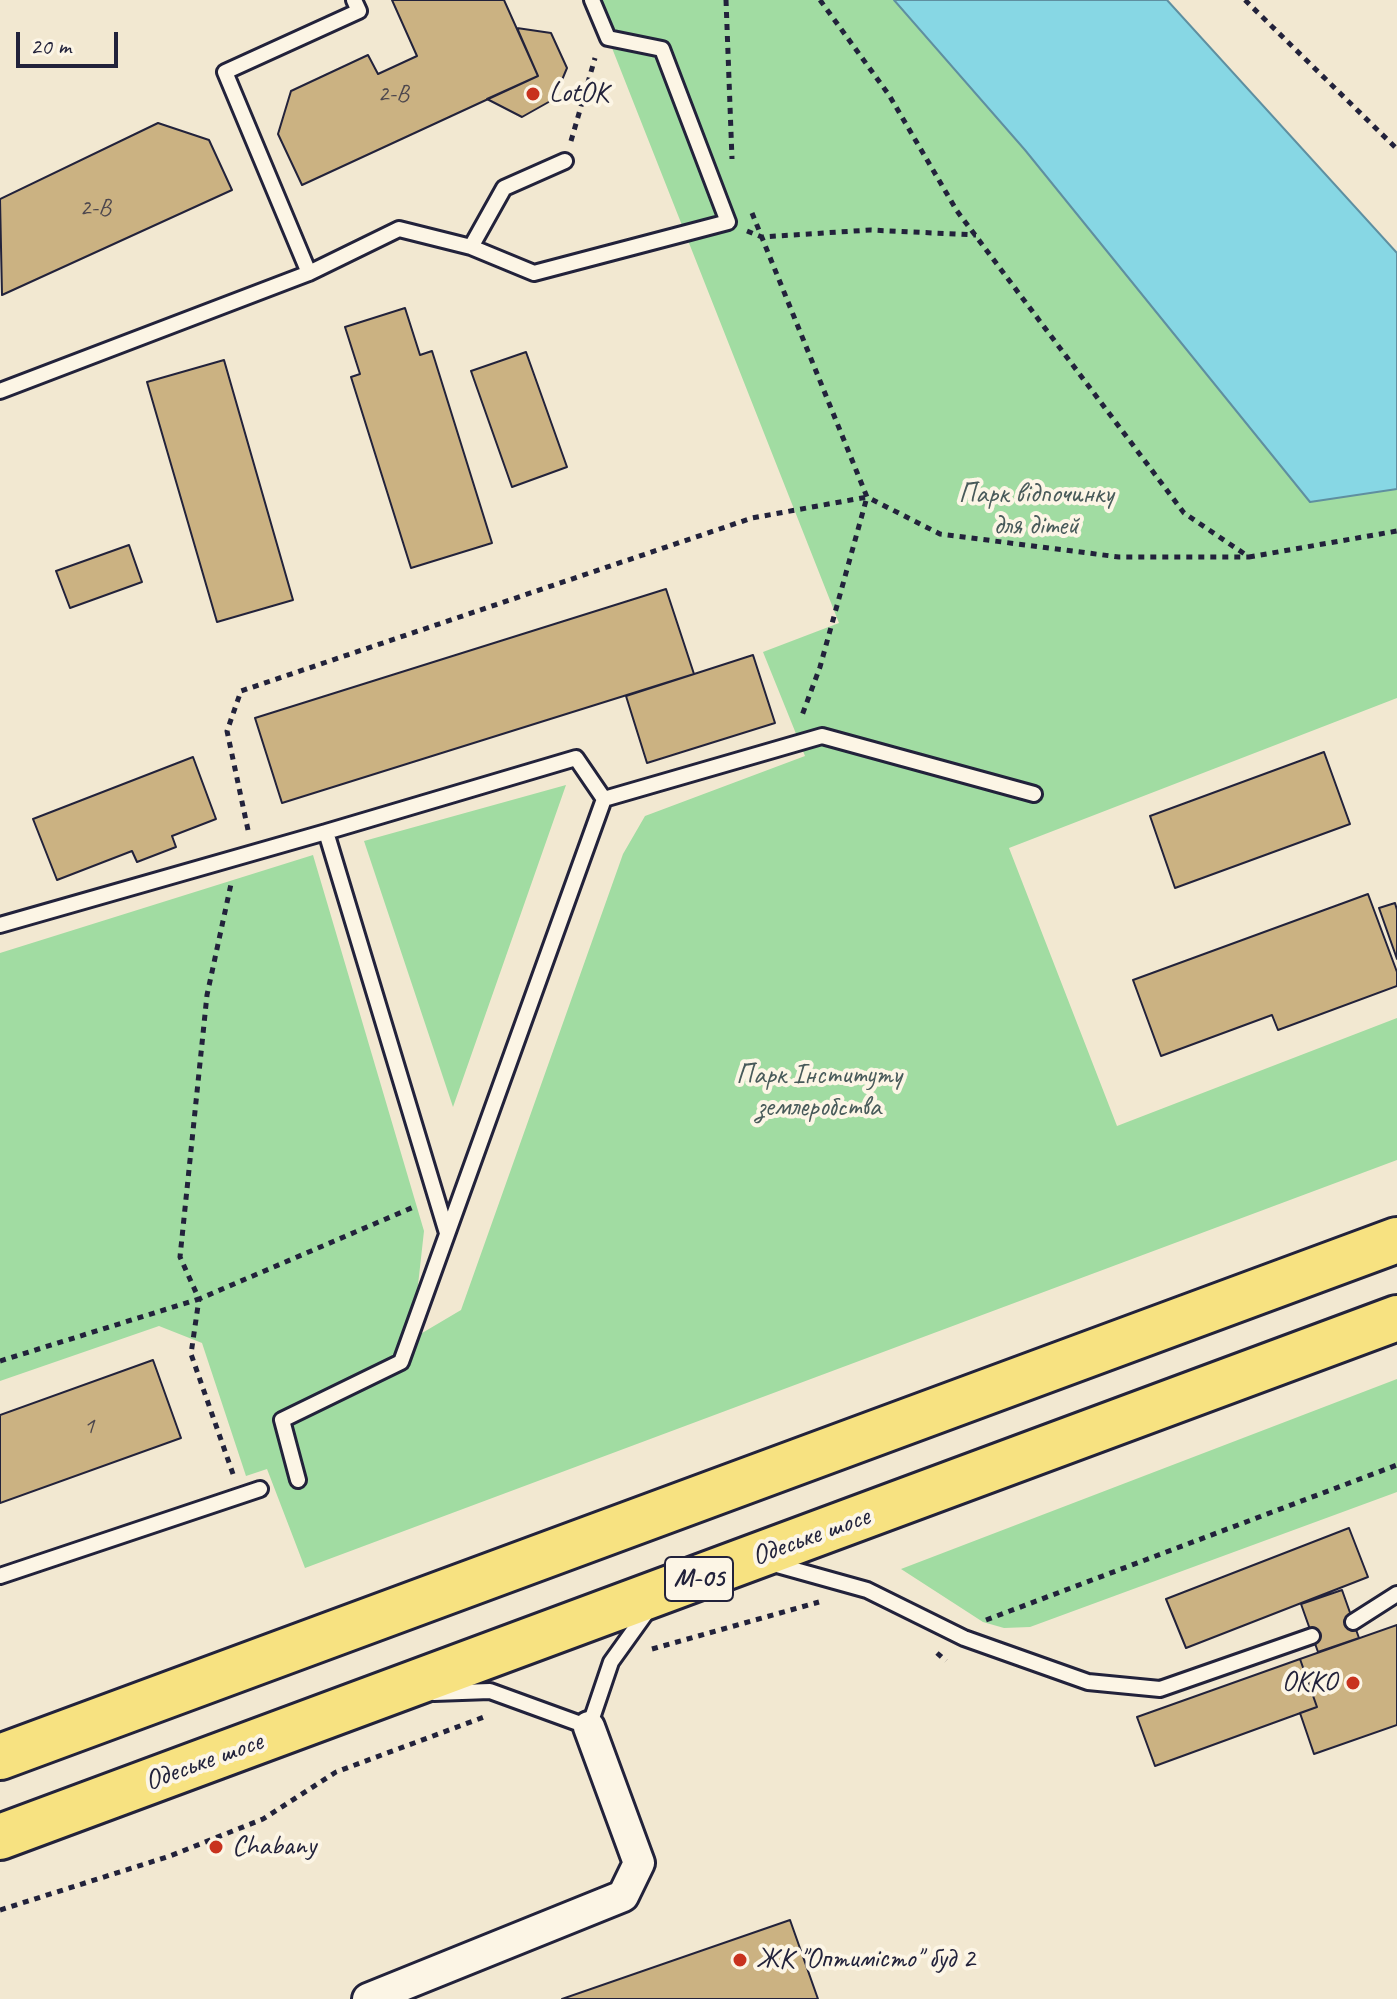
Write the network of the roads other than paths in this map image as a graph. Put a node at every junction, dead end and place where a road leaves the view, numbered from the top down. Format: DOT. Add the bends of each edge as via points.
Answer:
graph roads {
  1 [pos="354,0"];
  2 [pos="592,0"];
  3 [pos="565,161"];
  4 [pos="471,247"];
  5 [pos="309,273"];
  6 [pos="0,374"];
  7 [pos="3,390"];
  8 [pos="1034,794"];
  9 [pos="604,799"];
  10 [pos="326,832"];
  11 [pos="0,925"];
  12 [pos="447,1233"];
  13 [pos="1397,1240"];
  14 [pos="1397,1318"];
  15 [pos="298,1480"];
  16 [pos="260,1489"];
  17 [pos="754,1558"];
  18 [pos="0,1576"];
  19 [pos="663,1592"];
  20 [pos="1397,1594"];
  21 [pos="1353,1622"];
  22 [pos="1312,1636"];
  23 [pos="386,1695"];
  24 [pos="589,1727"];
  25 [pos="0,1757"];
  26 [pos="0,1837"];
  27 [pos="368,1999"];
  1 -- 5 [label="lane" via="359,11 225,72"];
  2 -- 4 [label="lane" via="608,38 662,49 728,222 534,273"];
  3 -- 4 [label="lane" via="504,188"];
  4 -- 5 [label="lane" via="399,229"];
  5 -- 7 [label="lane"];
  6 -- 7 [label="lane"];
  8 -- 9 [label="lane" via="822,736"];
  9 -- 10 [label="lane" via="576,758"];
  9 -- 12 [label="lane"];
  10 -- 11 [label="lane"];
  10 -- 12 [label="lane"];
  12 -- 15 [label="lane" via="401,1362 282,1420"];
  13 -- 25 [label="highway, М-05"];
  14 -- 17 [label="highway, Одеське шосе / М-05"];
  16 -- 18 [label="lane"];
  17 -- 19 [label="highway, Одеське шосе / М-05"];
  17 -- 22 [label="lane" via="867,1590 964,1638 1088,1682 1160,1689"];
  19 -- 23 [label="highway, Одеське шосе / М-05"];
  19 -- 24 [label="lane" via="611,1662"];
  20 -- 21 [label="lane"];
  23 -- 24 [label="lane" via="490,1691"];
  23 -- 26 [label="highway, Одеське шосе / М-05"];
  24 -- 27 [label="street" via="639,1863 623,1896"];
}
